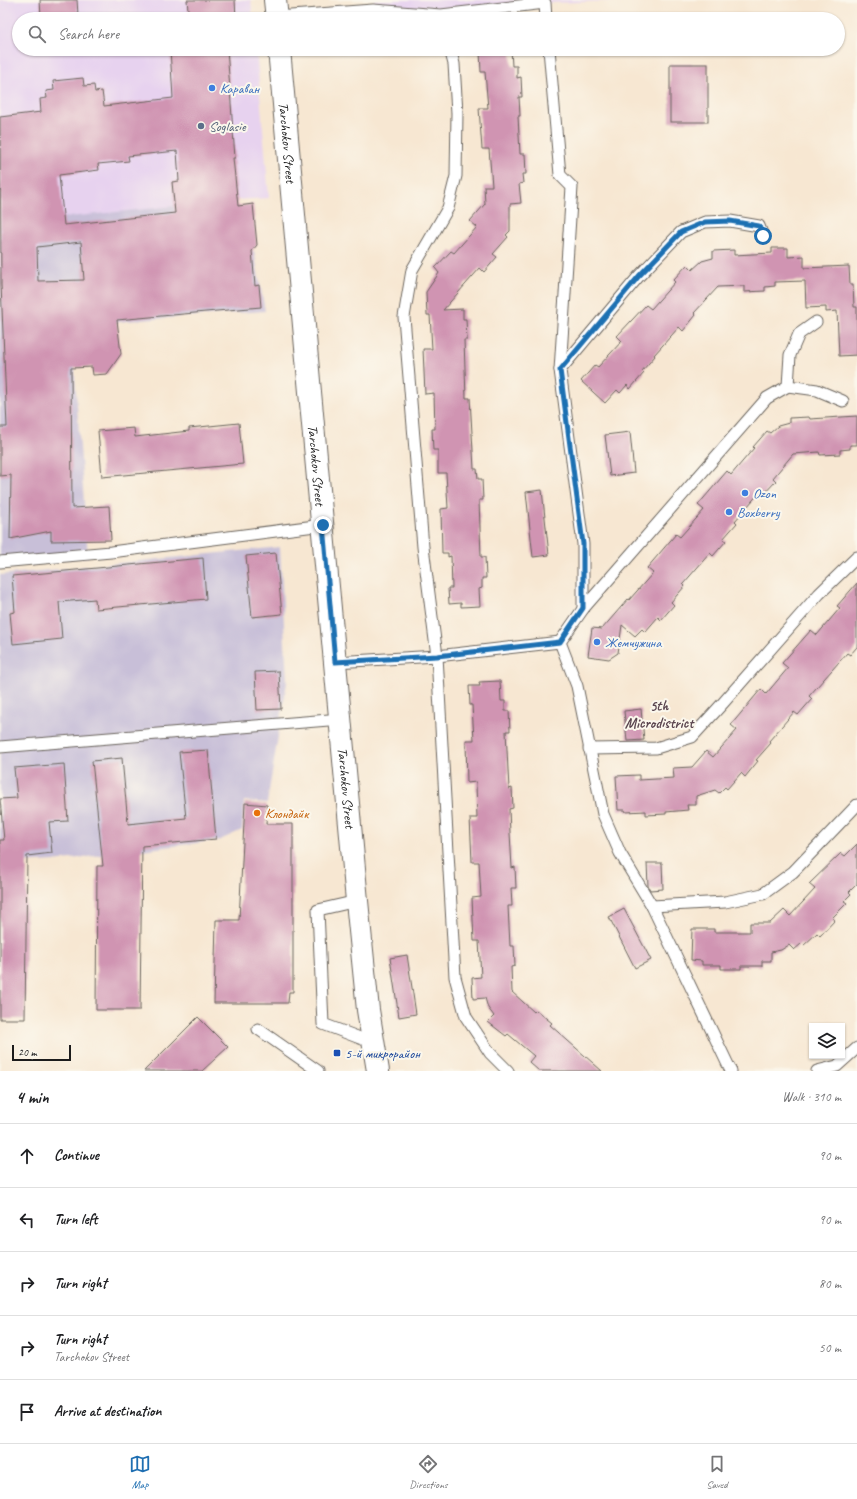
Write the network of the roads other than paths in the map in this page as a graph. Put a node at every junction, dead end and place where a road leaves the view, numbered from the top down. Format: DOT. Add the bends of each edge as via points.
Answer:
graph roads {
  1 [pos="276,12"];
  2 [pos="393,12"];
  3 [pos="479,12"];
  4 [pos="546,12"];
  5 [pos="281,56"];
  6 [pos="452,56"];
  7 [pos="550,56"];
  8 [pos="763,236"];
  9 [pos="816,322"];
  10 [pos="560,370"];
  11 [pos="788,386"];
  12 [pos="843,401"];
  13 [pos="323,525"];
  14 [pos="857,557"];
  15 [pos="0,562"];
  16 [pos="583,608"];
  17 [pos="560,642"];
  18 [pos="437,656"];
  19 [pos="335,662"];
  20 [pos="341,719"];
  21 [pos="0,747"];
  22 [pos="590,749"];
  23 [pos="857,805"];
  24 [pos="357,901"];
  25 [pos="652,906"];
  26 [pos="258,1029"];
  27 [pos="373,1043"];
  28 [pos="857,1048"];
  29 [pos="318,1071"];
  30 [pos="378,1071"];
  31 [pos="508,1071"];
  32 [pos="732,1071"];
  33 [pos="817,1071"];
  1 -- 2 [label="lane"];
  3 -- 4 [label="lane" via="545,3"];
  5 -- 13 [label="main road, Tarchokov Street"];
  6 -- 18 [label="lane" via="457,113 456,176 448,208 412,270 404,317 423,547"];
  7 -- 10 [label="lane" via="560,175 572,187"];
  8 -- 10 [label="lane" via="759,226 730,221 705,222 681,232 639,276"];
  9 -- 11 [label="lane" via="799,334 790,355"];
  10 -- 16 [label="lane" via="583,544"];
  11 -- 12 [label="lane" via="817,390"];
  11 -- 16 [label="lane" via="767,398"];
  13 -- 15 [label="lane" via="111,552"];
  13 -- 19 [label="main road, Tarchokov Street"];
  14 -- 22 [label="lane" via="819,594 692,737 656,748"];
  16 -- 17 [label="lane"];
  17 -- 18 [label="lane"];
  17 -- 22 [label="lane" via="577,686"];
  18 -- 19 [label="lane"];
  18 -- 31 [label="lane" via="455,977 466,1017 490,1053"];
  19 -- 20 [label="main road, Tarchokov Street"];
  20 -- 21 [label="lane"];
  20 -- 24 [label="main road, Tarchokov Street"];
  22 -- 25 [label="lane" via="603,814 620,853"];
  23 -- 25 [label="lane" via="793,872 763,894 725,902"];
  24 -- 27 [label="main road, Tarchokov Street"];
  24 -- 27 [label="lane" via="318,910 323,1024"];
  25 -- 32 [label="lane"];
  26 -- 29 [label="lane"];
  27 -- 30 [label="main road, Tarchokov Street"];
  28 -- 33 [label="lane" via="837,1066"];
}
